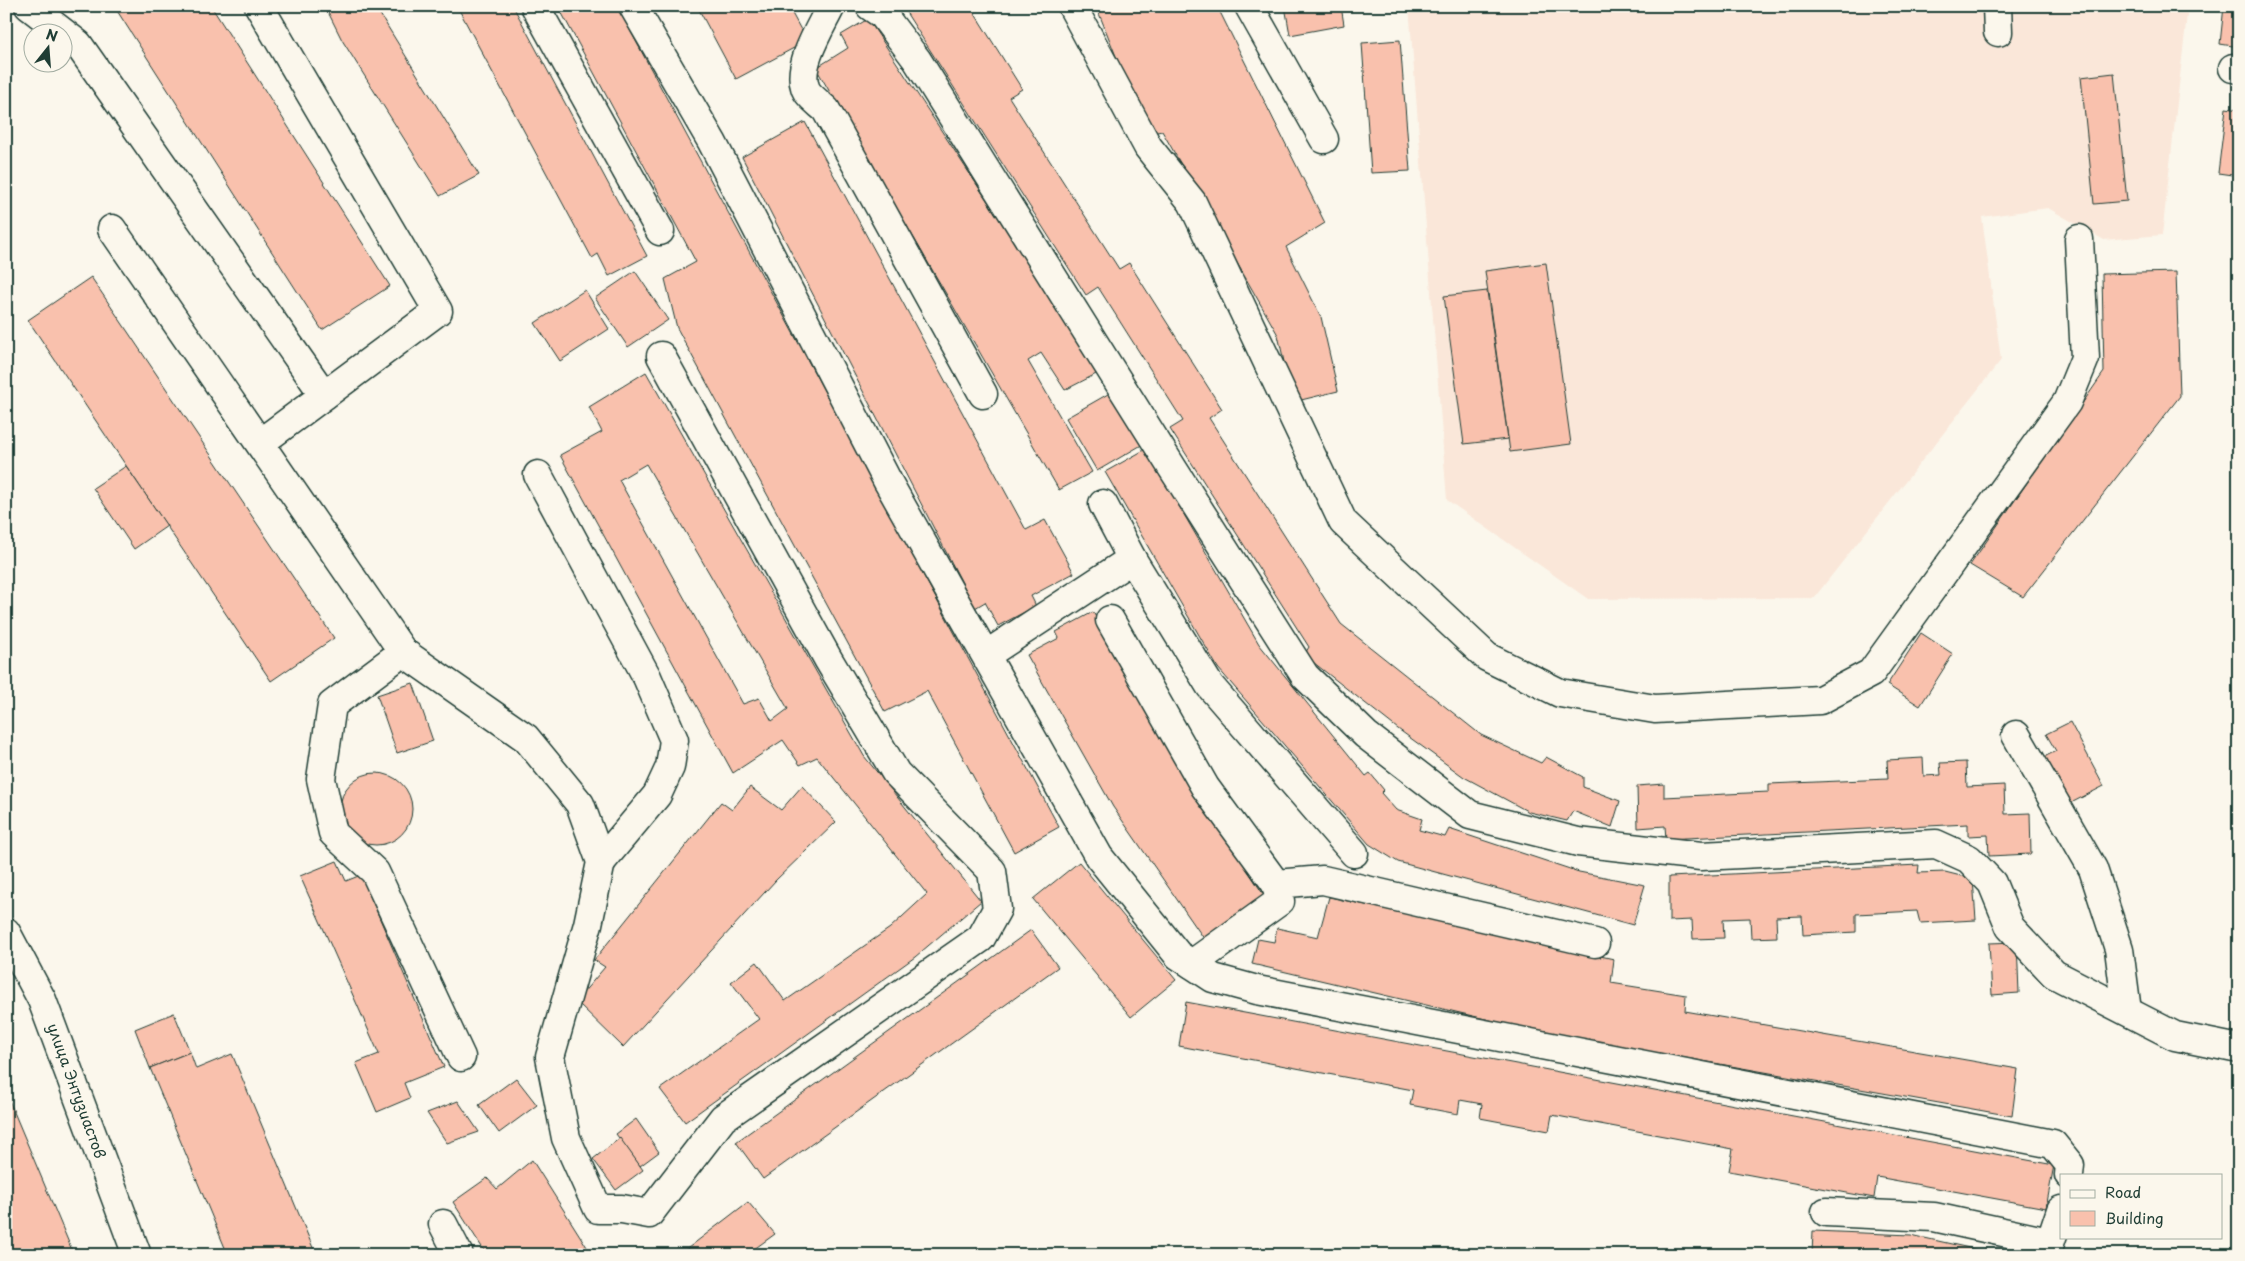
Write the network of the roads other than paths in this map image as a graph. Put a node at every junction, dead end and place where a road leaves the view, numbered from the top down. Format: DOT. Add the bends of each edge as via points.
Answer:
graph roads {
  1 [pos="29,6"];
  2 [pos="260,6"];
  3 [pos="535,6"];
  4 [pos="633,6"];
  5 [pos="832,6"];
  6 [pos="870,6"];
  7 [pos="1072,6"];
  8 [pos="1249,6"];
  9 [pos="1324,139"];
  10 [pos="112,229"];
  11 [pos="660,231"];
  12 [pos="2079,239"];
  13 [pos="661,356"];
  14 [pos="983,394"];
  15 [pos="324,395"];
  16 [pos="260,443"];
  17 [pos="538,475"];
  18 [pos="1103,504"];
  19 [pos="1132,559"];
  20 [pos="1110,620"];
  21 [pos="403,652"];
  22 [pos="986,655"];
  23 [pos="2016,735"];
  24 [pos="1354,853"];
  25 [pos="601,862"];
  26 [pos="1276,884"];
  27 [pos="6,932"];
  28 [pos="1595,943"];
  29 [pos="1192,964"];
  30 [pos="2127,1011"];
  31 [pos="2239,1049"];
  32 [pos="461,1057"];
  33 [pos="2069,1174"];
  34 [pos="1826,1212"];
  35 [pos="2060,1213"];
  36 [pos="443,1224"];
  37 [pos="2048,1249"];
  38 [pos="137,1255"];
  39 [pos="460,1255"];
  1 -- 15 [label="street" via="78,44"];
  2 -- 15 [label="street" via="438,311"];
  3 -- 11 [label="street"];
  4 -- 22 [label="street" via="712,142 888,482"];
  5 -- 14 [label="street" via="803,72 805,89 826,110"];
  6 -- 30 [label="street" via="883,15 917,60 1305,676 1366,735 1470,815 1578,842 1701,856 1936,844 1969,859 1992,883 2010,927 2054,974"];
  7 -- 12 [label="street" via="1148,147 1192,202 1343,522 1488,657 1560,693 1655,709 1820,700 1871,673 2067,402 2085,358"];
  8 -- 9 [label="street"];
  10 -- 16 [label="street"];
  13 -- 25 [label="street" via="828,659 896,774 992,871 997,909 981,938 723,1118 649,1214 598,1209 566,1138 550,1057 588,924"];
  15 -- 16 [label="street"];
  16 -- 21 [label="street"];
  17 -- 25 [label="street" via="647,677 674,740 670,767 657,795"];
  18 -- 19 [label="street"];
  19 -- 22 [label="street"];
  19 -- 24 [label="street" via="1210,686"];
  20 -- 26 [label="street" via="1205,788"];
  21 -- 25 [label="street" via="526,738 580,804"];
  21 -- 32 [label="street" via="332,705 321,778 333,833 375,872"];
  22 -- 29 [label="street" via="1099,857 1178,955"];
  23 -- 30 [label="street" via="2093,869 2119,949"];
  26 -- 28 [label="street" via="1323,880"];
  26 -- 29 [label="street" via="1280,901"];
  27 -- 38 [label="street, улица Энтузиастов" via="42,1000"];
  29 -- 33 [label="street" via="1213,978 1257,990 2053,1144 2070,1165"];
  30 -- 31 [label="street" via="2176,1036"];
  34 -- 37 [label="street" via="1934,1217"];
  35 -- 37 [label="street"];
  36 -- 39 [label="street"];
}
